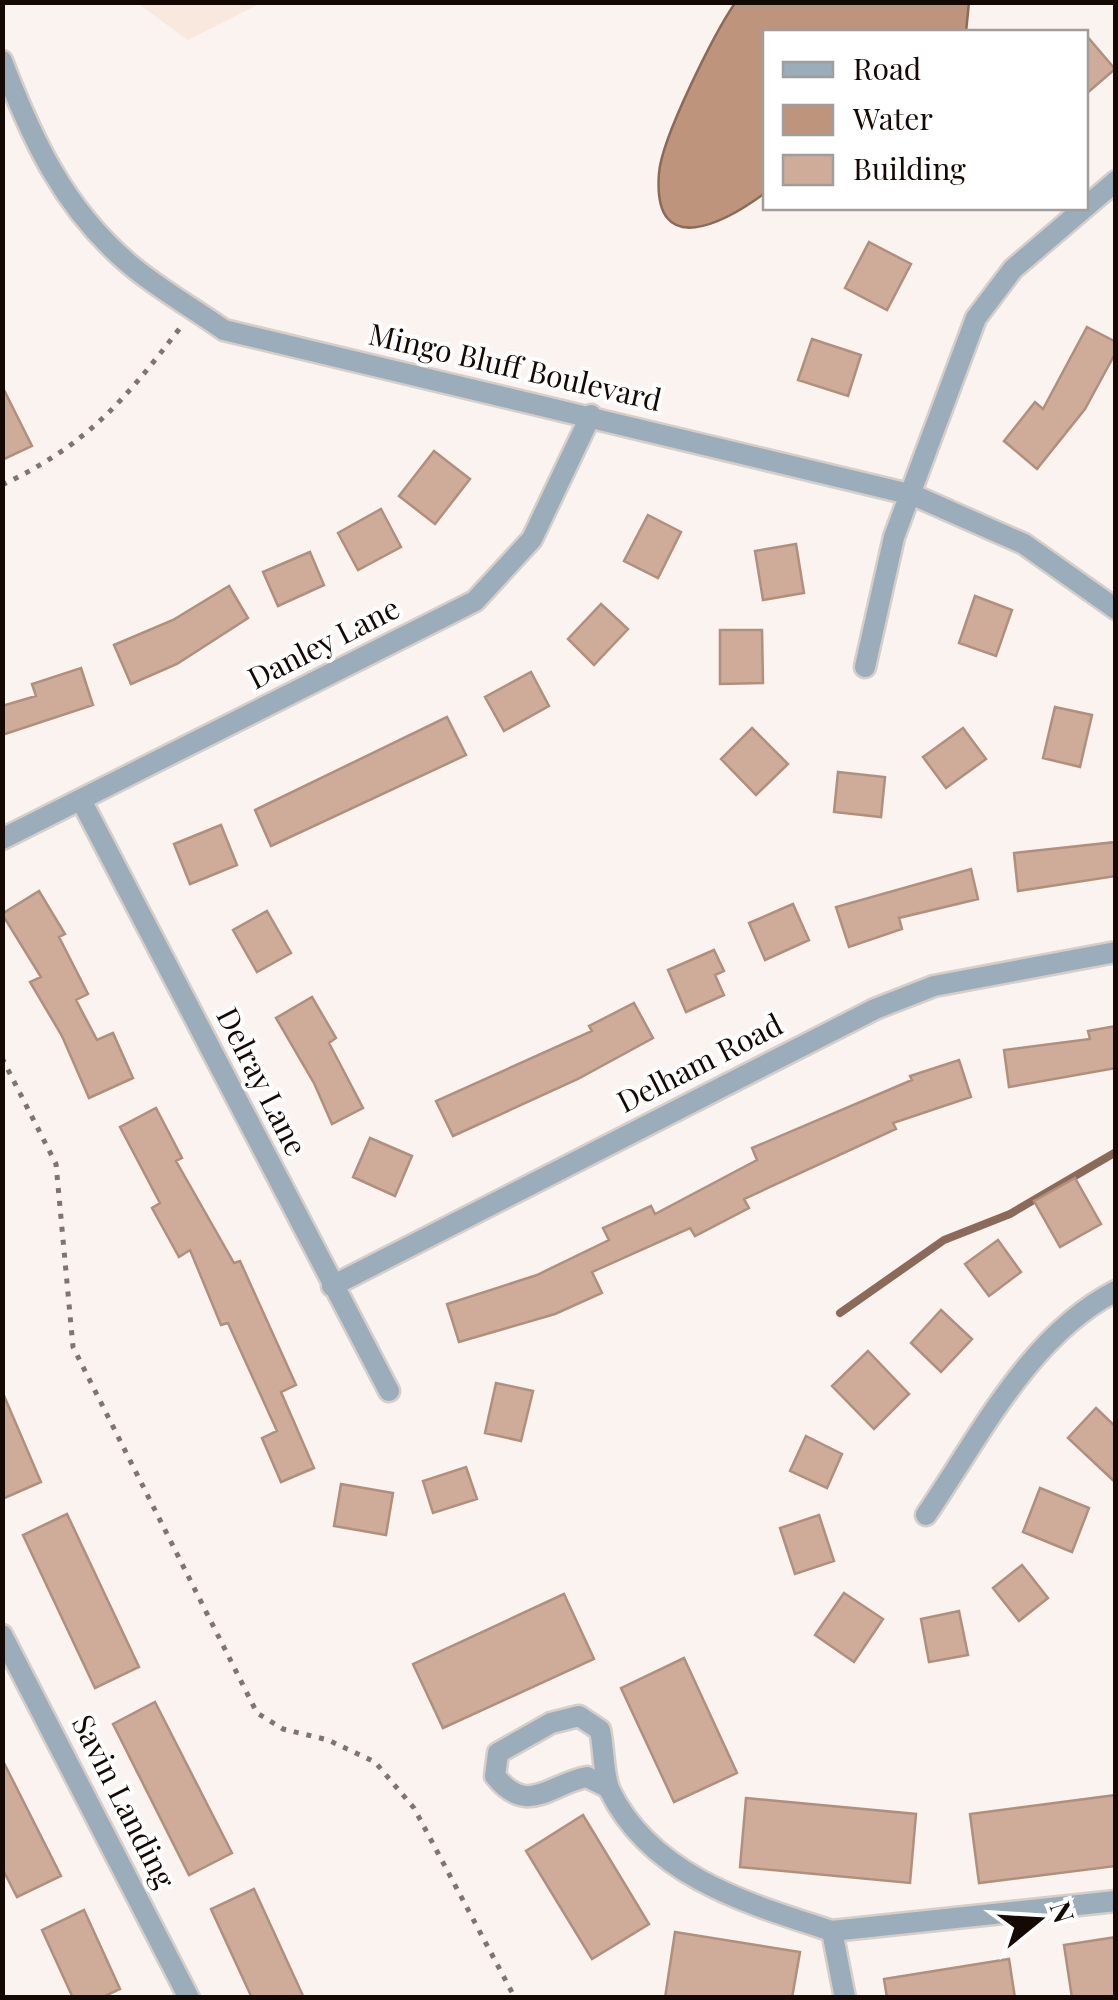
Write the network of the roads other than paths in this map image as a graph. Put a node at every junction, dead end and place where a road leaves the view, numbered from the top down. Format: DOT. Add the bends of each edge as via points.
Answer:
graph roads {
  1 [pos="2,61"];
  2 [pos="1116,181"];
  3 [pos="1088,205"];
  4 [pos="1082,210"];
  5 [pos="591,415"];
  6 [pos="913,495"];
  7 [pos="1116,608"];
  8 [pos="864,666"];
  9 [pos="81,800"];
  10 [pos="2,839"];
  11 [pos="1116,952"];
  12 [pos="332,1286"];
  13 [pos="1116,1291"];
  14 [pos="389,1391"];
  15 [pos="926,1515"];
  16 [pos="2,1635"];
  17 [pos="609,1788"];
  18 [pos="1116,1901"];
  19 [pos="832,1931"];
  20 [pos="189,1998"];
  21 [pos="845,1998"];
  1 -- 5 [label="street, Mingo Bluff Boulevard" via="33,142 58,184 128,263 224,330"];
  2 -- 3 [label="street"];
  4 -- 6 [label="street" via="1012,269 976,318"];
  5 -- 6 [label="street, Mingo Bluff Boulevard"];
  5 -- 9 [label="street, Danley Lane" via="532,539 475,601"];
  6 -- 7 [label="street, Mingo Bluff Boulevard" via="1024,544"];
  6 -- 8 [label="street" via="894,537"];
  9 -- 10 [label="street, Danley Lane"];
  9 -- 12 [label="street, Delray Lane"];
  11 -- 12 [label="street, Delham Road" via="934,986 876,1008"];
  12 -- 14 [label="street, Delray Lane"];
  13 -- 15 [label="street" via="1065,1324 1034,1360"];
  16 -- 20 [label="street, Savin Landing"];
  17 -- 17 [label="street" via="600,1730 579,1716 551,1723 498,1754 495,1776 508,1792 532,1798 588,1777"];
  17 -- 19 [label="street" via="640,1834 708,1886"];
  18 -- 19 [label="street"];
  19 -- 21 [label="street"];
}
